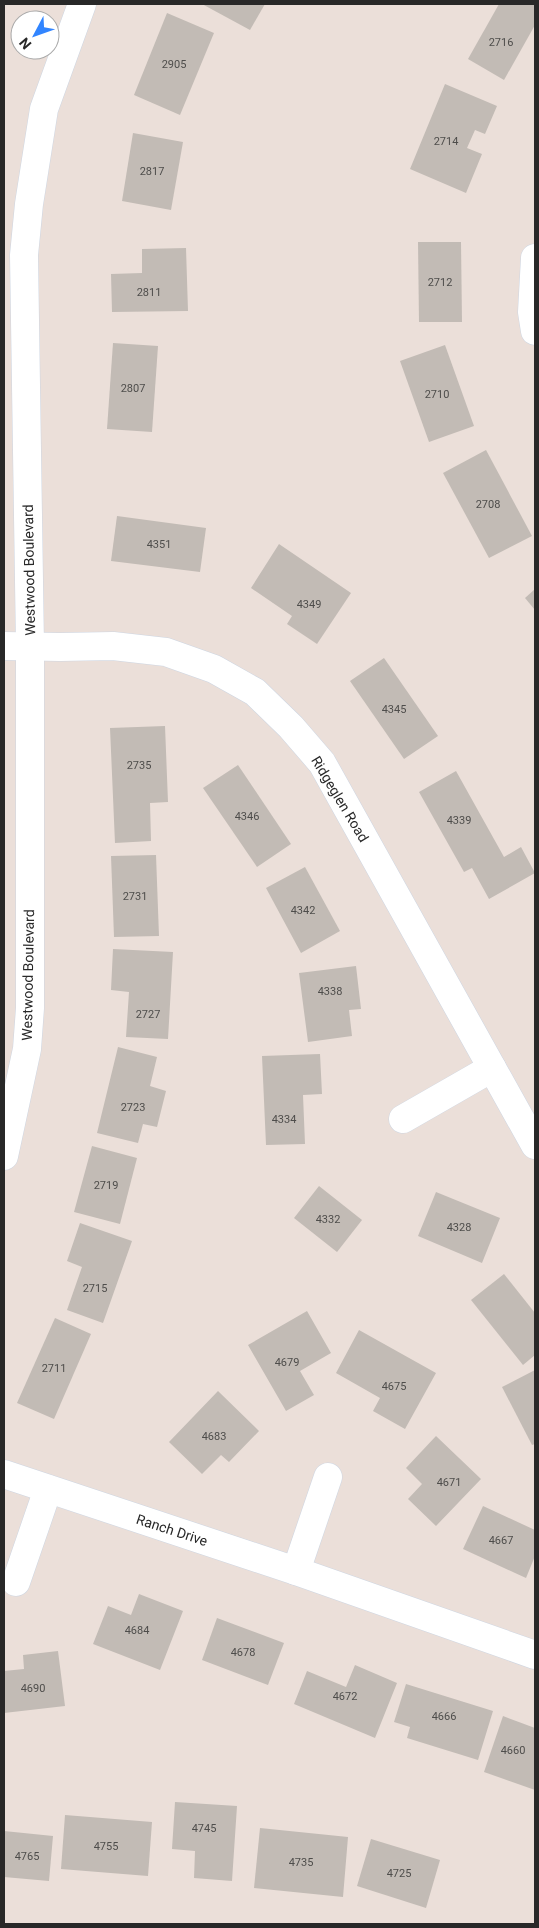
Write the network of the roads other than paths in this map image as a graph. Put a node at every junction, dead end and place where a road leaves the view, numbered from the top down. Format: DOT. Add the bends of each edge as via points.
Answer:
graph roads {
  1 [pos="82,4"];
  2 [pos="535,258"];
  3 [pos="535,331"];
  4 [pos="17,646"];
  5 [pos="492,1068"];
  6 [pos="403,1119"];
  7 [pos="533,1134"];
  8 [pos="5,1146"];
  9 [pos="4,1474"];
  10 [pos="328,1477"];
  11 [pos="48,1490"];
  12 [pos="296,1571"];
  13 [pos="16,1582"];
  14 [pos="535,1655"];
  1 -- 4 [label="street, Westwood Boulevard" via="44,109 29,204 24,255"];
  2 -- 3 [label="street" via="532,312"];
  4 -- 5 [label="street, Ridgeglen Road" via="113,646 166,652 214,669 255,692 322,763"];
  4 -- 8 [label="street, Westwood Boulevard" via="30,1008 27,1049"];
  5 -- 6 [label="street"];
  5 -- 7 [label="street, Ridgeglen Road"];
  9 -- 11 [label="street, Ranch Drive"];
  10 -- 12 [label="street"];
  11 -- 12 [label="street, Ranch Drive"];
  11 -- 13 [label="street"];
  12 -- 14 [label="street, Ranch Drive"];
}
